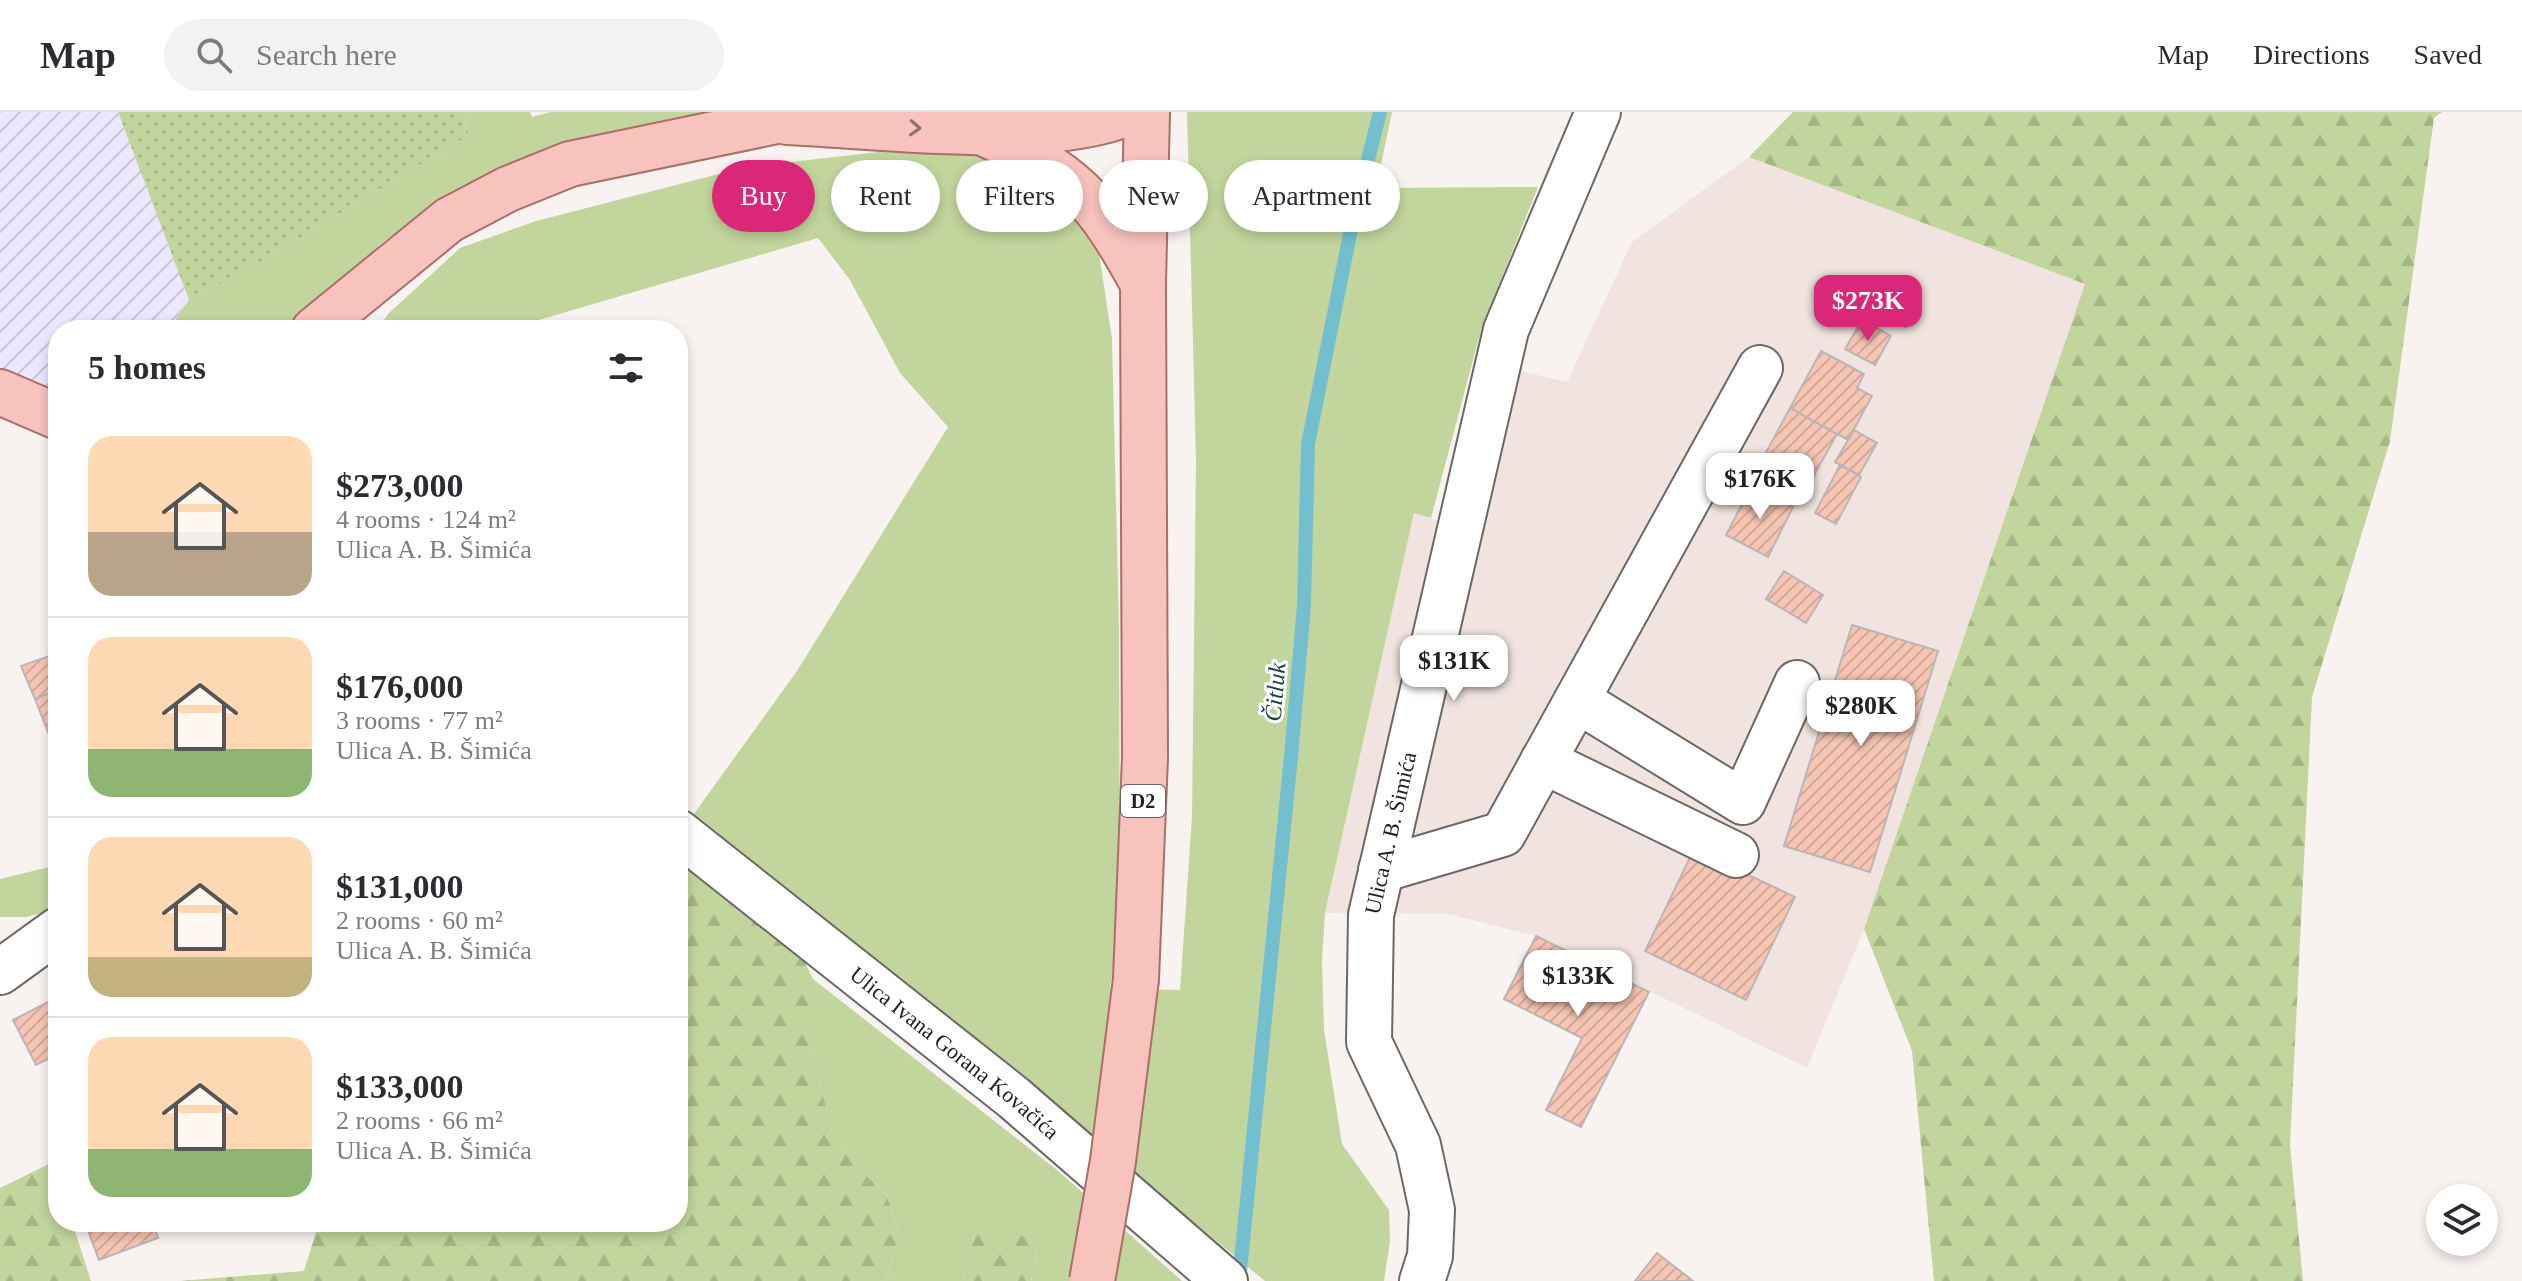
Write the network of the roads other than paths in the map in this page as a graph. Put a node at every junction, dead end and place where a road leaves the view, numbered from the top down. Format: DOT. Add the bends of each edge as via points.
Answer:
graph roads {
  1 [pos="1130,112"];
  2 [pos="1147,112"];
  3 [pos="1598,112"];
  4 [pos="801,117"];
  5 [pos="979,131"];
  6 [pos="405,256"];
  7 [pos="1143,284"];
  8 [pos="326,320"];
  9 [pos="364,320"];
  10 [pos="1760,368"];
  11 [pos="0,392"];
  12 [pos="48,413"];
  13 [pos="1797,683"];
  14 [pos="1577,700"];
  15 [pos="1543,761"];
  16 [pos="688,840"];
  17 [pos="1736,855"];
  18 [pos="1381,870"];
  19 [pos="0,933"];
  20 [pos="48,934"];
  21 [pos="48,936"];
  22 [pos="0,972"];
  23 [pos="1215,1273"];
  24 [pos="1092,1281"];
  25 [pos="1422,1281"];
  1 -- 5 [label="main road" via="1084,125"];
  2 -- 7 [label="main road, D2"];
  3 -- 18 [label="street, Ulica A. B. Šimića" via="1506,330"];
  4 -- 5 [label="main road, one-way"];
  4 -- 6 [label="main road" via="570,164 449,220"];
  5 -- 7 [label="main road" via="1027,152 1076,183 1112,227"];
  6 -- 8 [label="main road"];
  6 -- 9 [label="main road"];
  7 -- 24 [label="main road, D2, bridge" via="1145,757 1136,979"];
  10 -- 14 [label="street"];
  11 -- 12 [label="main road"];
  13 -- 14 [label="street" via="1743,802"];
  14 -- 15 [label="street"];
  15 -- 17 [label="street"];
  15 -- 18 [label="street" via="1503,834"];
  16 -- 23 [label="street, Ulica Ivana Gorana Kovačića" via="1014,1098"];
  18 -- 25 [label="street, Ulica A. B. Šimića" via="1371,915 1369,1042 1418,1145 1432,1210 1430,1256"];
  19 -- 20 [label="street"];
  21 -- 22 [label="street"];
}
